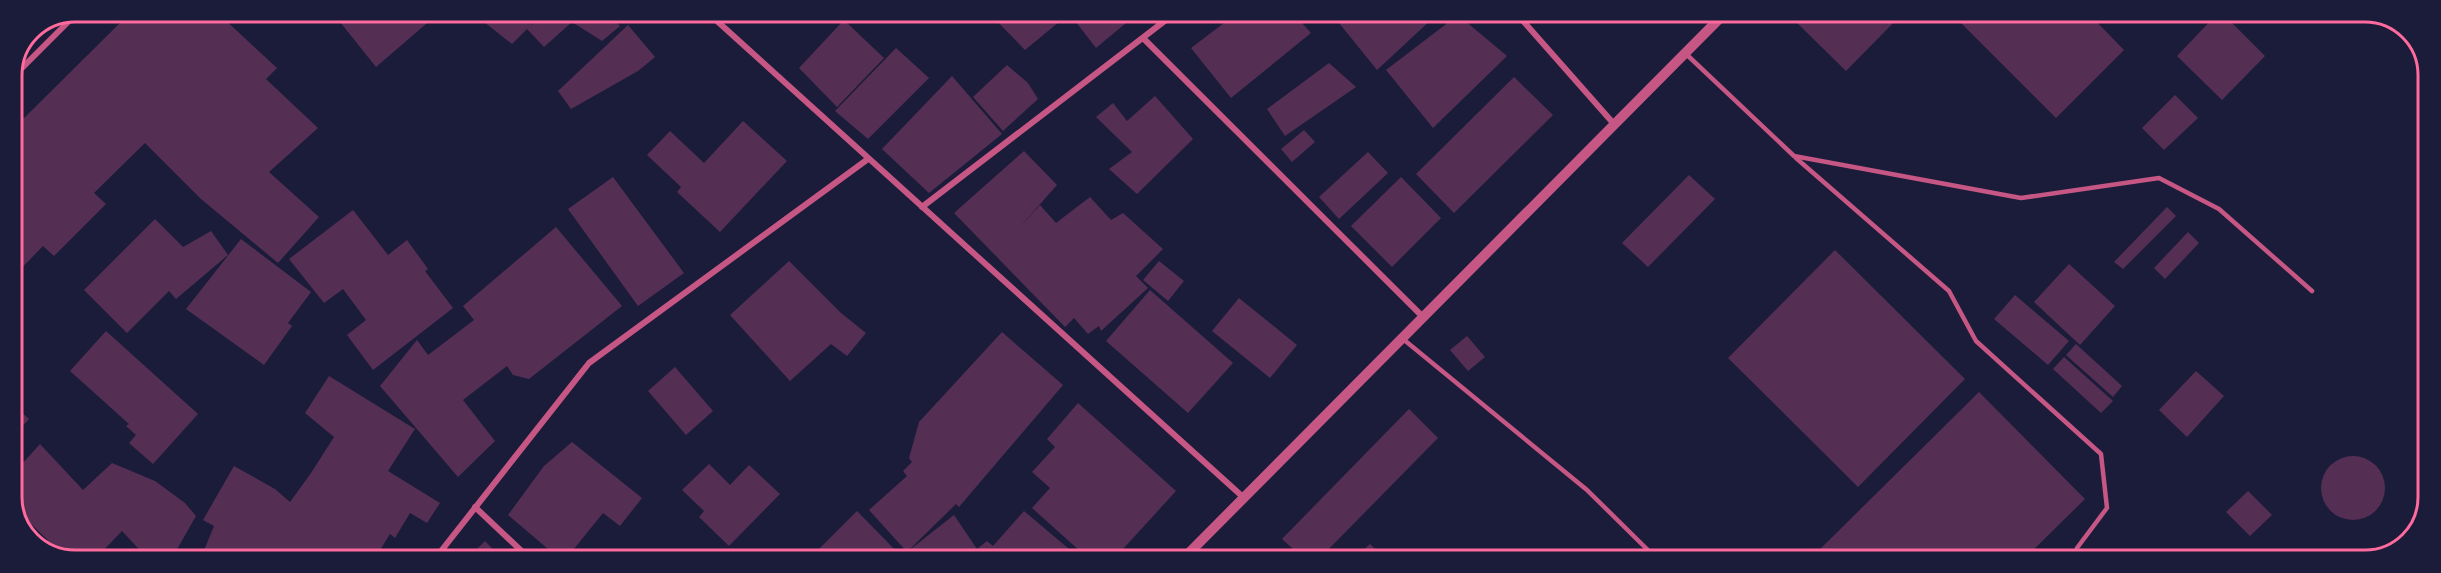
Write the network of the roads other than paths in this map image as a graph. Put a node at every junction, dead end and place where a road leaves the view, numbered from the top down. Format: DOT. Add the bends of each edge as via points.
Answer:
graph roads {
  1 [pos="718,22"];
  2 [pos="1163,22"];
  3 [pos="1524,22"];
  4 [pos="1716,22"];
  5 [pos="66,24"];
  6 [pos="1143,38"];
  7 [pos="1685,52"];
  8 [pos="24,66"];
  9 [pos="1614,124"];
  10 [pos="1794,156"];
  11 [pos="868,159"];
  12 [pos="922,207"];
  13 [pos="2312,291"];
  14 [pos="1422,316"];
  15 [pos="1401,338"];
  16 [pos="1243,497"];
  17 [pos="475,507"];
  18 [pos="2077,548"];
  19 [pos="442,550"];
  20 [pos="520,550"];
  21 [pos="1192,550"];
  22 [pos="1648,550"];
  1 -- 11 [label="street"];
  2 -- 6 [label="street"];
  3 -- 9 [label="street"];
  4 -- 7 [label="street"];
  5 -- 8 [label="street"];
  6 -- 12 [label="street"];
  6 -- 14 [label="street"];
  7 -- 9 [label="street"];
  7 -- 10 [label="lane"];
  9 -- 14 [label="street"];
  10 -- 13 [label="lane" via="2021,198 2159,178 2219,209"];
  10 -- 18 [label="lane" via="1949,291 1976,341 2102,454 2107,508"];
  11 -- 12 [label="street"];
  11 -- 17 [label="street" via="589,363"];
  12 -- 16 [label="street"];
  14 -- 15 [label="street"];
  15 -- 16 [label="street"];
  15 -- 22 [label="lane" via="1587,490"];
  16 -- 21 [label="street"];
  17 -- 19 [label="street"];
  17 -- 20 [label="street"];
}
